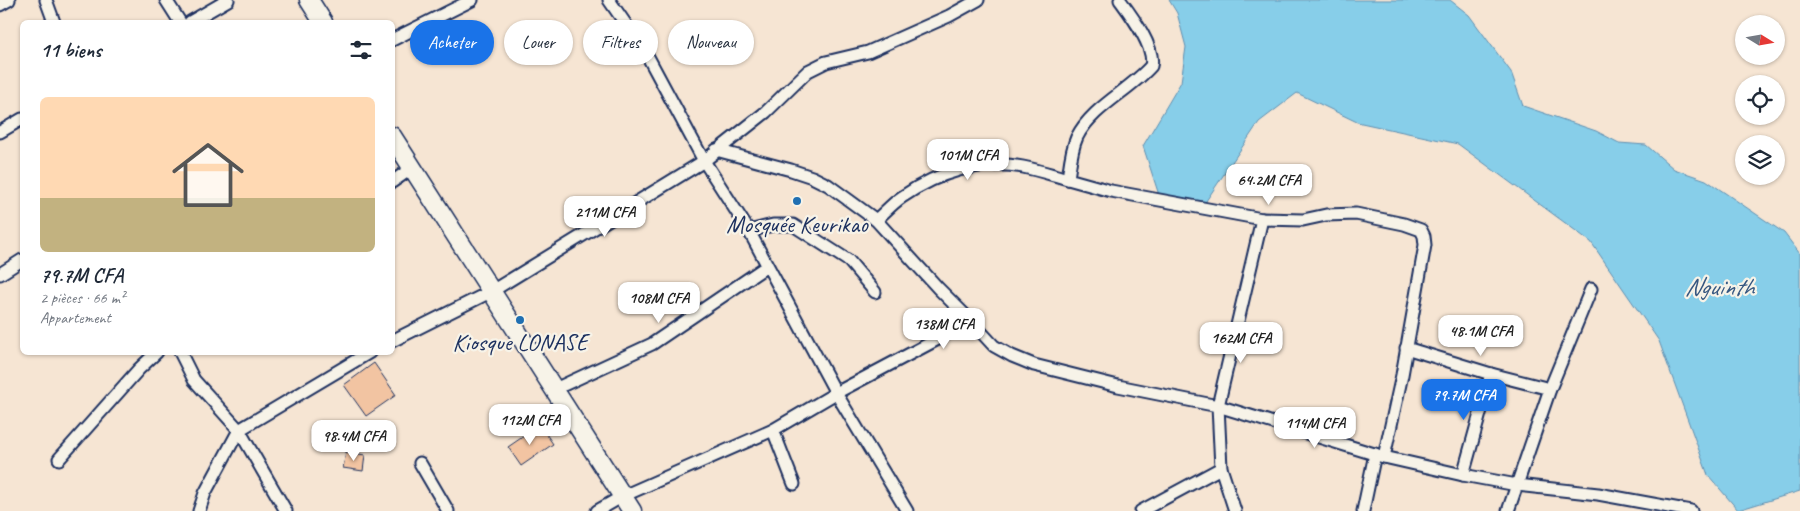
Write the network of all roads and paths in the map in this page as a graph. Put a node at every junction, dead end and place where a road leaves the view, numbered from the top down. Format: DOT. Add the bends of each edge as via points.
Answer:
graph roads {
  1 [pos="9,0"];
  2 [pos="46,0"];
  3 [pos="166,0"];
  4 [pos="228,0"];
  5 [pos="309,0"];
  6 [pos="472,0"];
  7 [pos="609,0"];
  8 [pos="978,0"];
  9 [pos="1120,0"];
  10 [pos="0,5"];
  11 [pos="53,20"];
  12 [pos="179,20"];
  13 [pos="193,20"];
  14 [pos="322,20"];
  15 [pos="395,38"];
  16 [pos="20,120"];
  17 [pos="0,132"];
  18 [pos="395,141"];
  19 [pos="716,150"];
  20 [pos="704,161"];
  21 [pos="412,168"];
  22 [pos="1068,179"];
  23 [pos="395,180"];
  24 [pos="1262,219"];
  25 [pos="876,220"];
  26 [pos="749,232"];
  27 [pos="20,261"];
  28 [pos="767,266"];
  29 [pos="0,274"];
  30 [pos="1591,289"];
  31 [pos="492,291"];
  32 [pos="875,292"];
  33 [pos="969,319"];
  34 [pos="395,340"];
  35 [pos="1406,348"];
  36 [pos="154,355"];
  37 [pos="182,355"];
  38 [pos="363,355"];
  39 [pos="1491,374"];
  40 [pos="554,388"];
  41 [pos="1550,389"];
  42 [pos="836,392"];
  43 [pos="1218,406"];
  44 [pos="239,430"];
  45 [pos="773,430"];
  46 [pos="1380,455"];
  47 [pos="59,459"];
  48 [pos="420,463"];
  49 [pos="1221,468"];
  50 [pos="1463,475"];
  51 [pos="794,484"];
  52 [pos="1517,485"];
  53 [pos="623,496"];
  54 [pos="1639,506"];
  55 [pos="199,511"];
  56 [pos="286,511"];
  57 [pos="448,511"];
  58 [pos="597,511"];
  59 [pos="632,511"];
  60 [pos="908,511"];
  61 [pos="1141,511"];
  62 [pos="1235,511"];
  63 [pos="1363,511"];
  64 [pos="1508,511"];
  65 [pos="1691,511"];
  1 -- 10 [label="street"];
  2 -- 11 [label="street"];
  3 -- 12 [label="street"];
  4 -- 13 [label="street"];
  5 -- 14 [label="main road"];
  6 -- 15 [label="street"];
  7 -- 20 [label="street" via="648,55"];
  8 -- 19 [label="street" via="868,52 826,62 808,71 766,112"];
  9 -- 22 [label="street" via="1152,55 1151,66 1101,108 1078,136"];
  16 -- 17 [label="street"];
  18 -- 21 [label="main road"];
  19 -- 20 [label="street"];
  19 -- 25 [label="street" via="812,177"];
  20 -- 26 [label="street"];
  20 -- 31 [label="street"];
  21 -- 23 [label="street"];
  21 -- 31 [label="main road"];
  22 -- 24 [label="street" via="1112,191"];
  22 -- 25 [label="street" via="1023,167 972,165 934,178 902,197"];
  24 -- 35 [label="street" via="1304,220 1356,214 1421,230 1425,245"];
  24 -- 43 [label="street"];
  25 -- 33 [label="street"];
  26 -- 28 [label="street"];
  26 -- 32 [label="street" via="773,225 793,226 849,260"];
  27 -- 29 [label="street"];
  28 -- 40 [label="street" via="652,344"];
  28 -- 42 [label="street"];
  30 -- 41 [label="street"];
  31 -- 34 [label="street"];
  31 -- 40 [label="main road"];
  33 -- 42 [label="street" via="938,339"];
  33 -- 43 [label="street" via="994,346 1034,365"];
  35 -- 39 [label="street"];
  35 -- 46 [label="street"];
  36 -- 47 [label="street"];
  37 -- 44 [label="street" via="194,380"];
  38 -- 44 [label="street"];
  39 -- 41 [label="street"];
  39 -- 50 [label="street"];
  40 -- 53 [label="main road"];
  41 -- 52 [label="street"];
  42 -- 45 [label="street"];
  42 -- 60 [label="street"];
  43 -- 46 [label="street"];
  43 -- 49 [label="street"];
  44 -- 55 [label="street" via="205,493"];
  44 -- 56 [label="street"];
  45 -- 51 [label="street"];
  45 -- 53 [label="street"];
  46 -- 50 [label="street"];
  46 -- 63 [label="street"];
  48 -- 57 [label="street"];
  49 -- 61 [label="street"];
  49 -- 62 [label="street"];
  50 -- 52 [label="street"];
  52 -- 54 [label="street" via="1598,494"];
  52 -- 64 [label="street"];
  53 -- 58 [label="street"];
  53 -- 59 [label="main road"];
  54 -- 65 [label="street"];
}
